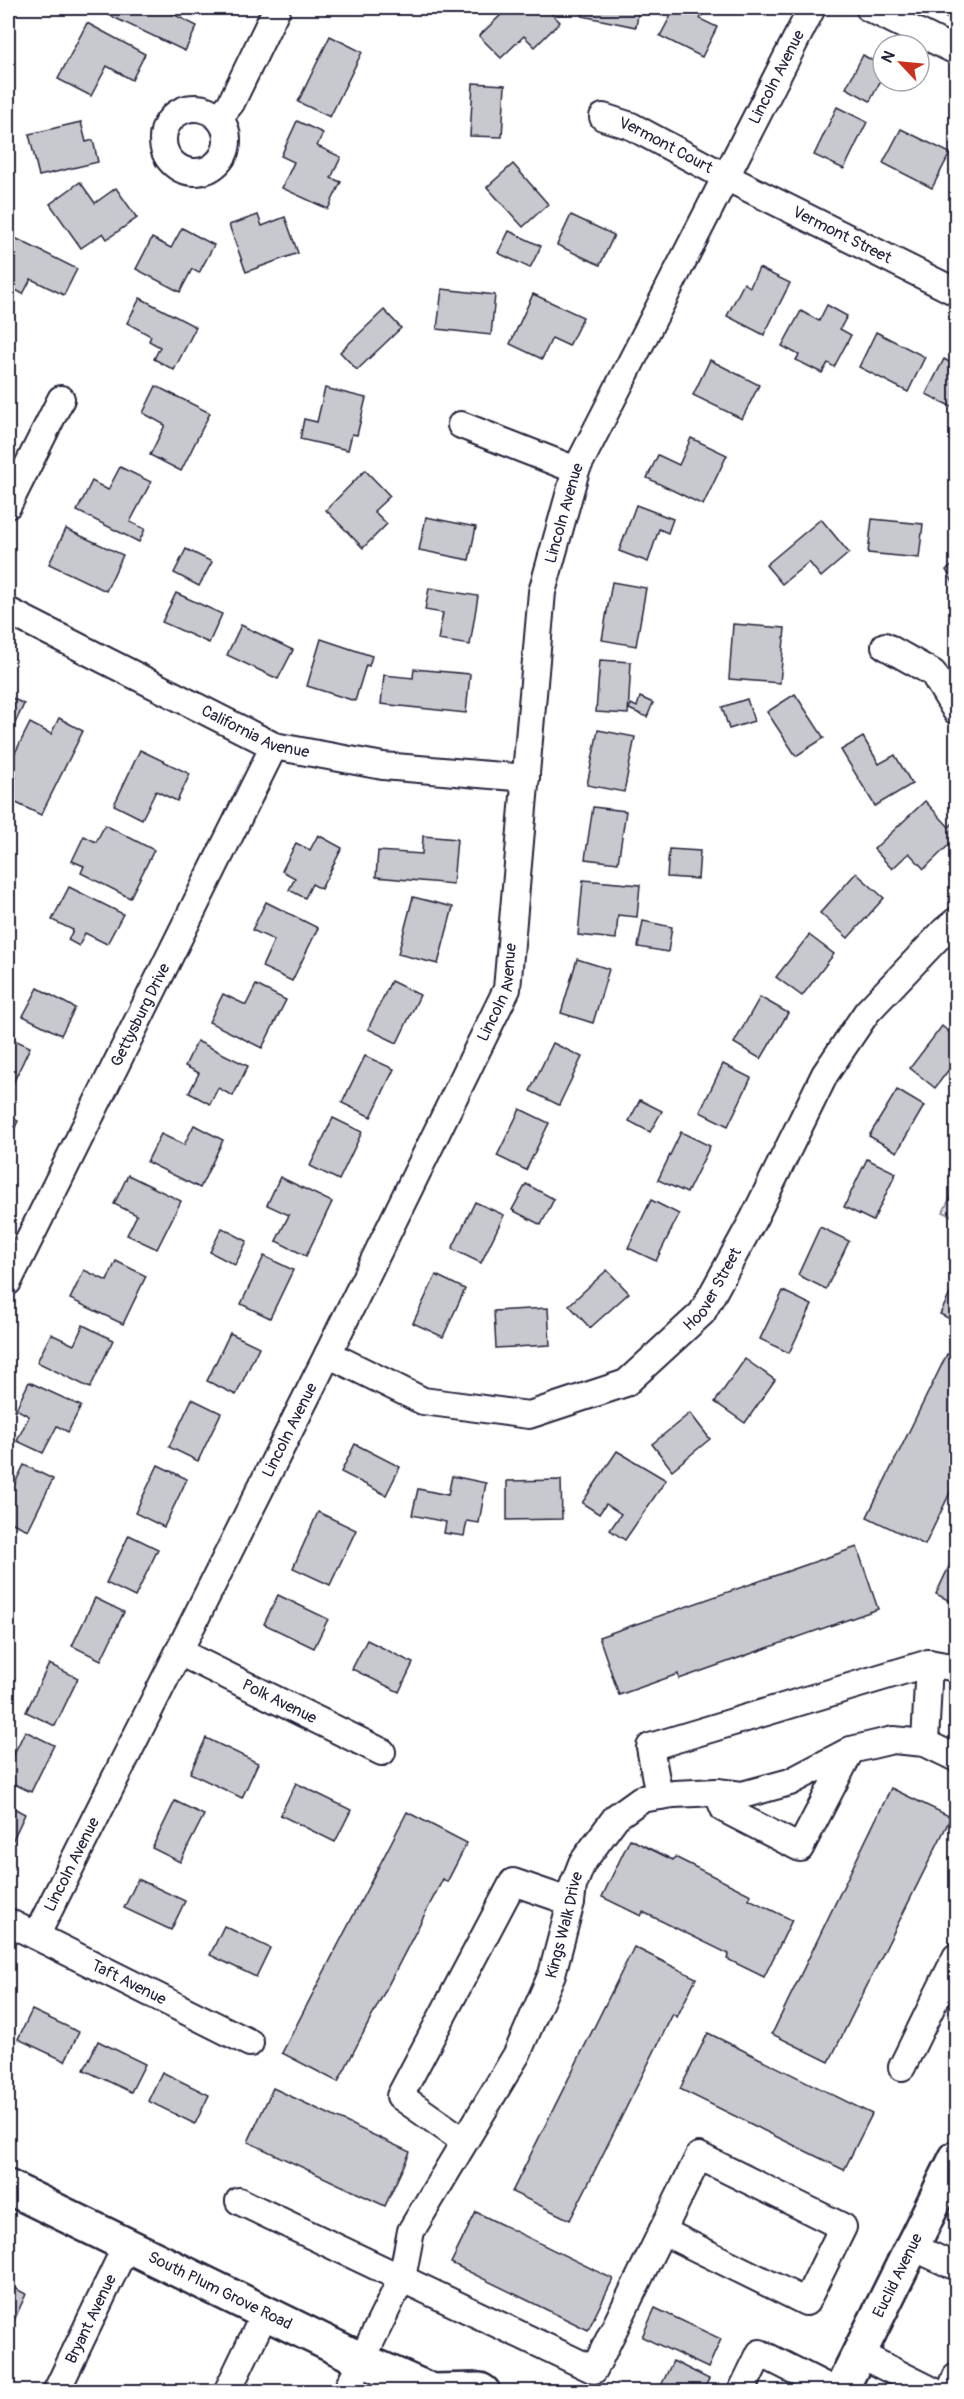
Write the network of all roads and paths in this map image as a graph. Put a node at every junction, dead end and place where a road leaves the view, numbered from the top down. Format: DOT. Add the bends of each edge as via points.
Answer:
graph roads {
  1 [pos="277,8"];
  2 [pos="812,8"];
  3 [pos="885,11"];
  4 [pos="957,51"];
  5 [pos="603,117"];
  6 [pos="219,118"];
  7 [pos="726,177"];
  8 [pos="957,292"];
  9 [pos="61,399"];
  10 [pos="461,425"];
  11 [pos="576,470"];
  12 [pos="8,505"];
  13 [pos="8,611"];
  14 [pos="885,646"];
  15 [pos="957,711"];
  16 [pos="274,746"];
  17 [pos="526,778"];
  18 [pos="957,921"];
  19 [pos="8,1282"];
  20 [pos="328,1354"];
  21 [pos="179,1652"];
  22 [pos="929,1663"];
  23 [pos="957,1668"];
  24 [pos="925,1743"];
  25 [pos="851,1750"];
  26 [pos="382,1752"];
  27 [pos="957,1758"];
  28 [pos="717,1792"];
  29 [pos="659,1796"];
  30 [pos="571,1902"];
  31 [pos="8,1922"];
  32 [pos="36,1936"];
  33 [pos="957,1957"];
  34 [pos="250,2043"];
  35 [pos="902,2067"];
  36 [pos="465,2141"];
  37 [pos="957,2158"];
  38 [pos="8,2187"];
  39 [pos="240,2201"];
  40 [pos="662,2231"];
  41 [pos="126,2246"];
  42 [pos="913,2247"];
  43 [pos="957,2267"];
  44 [pos="402,2278"];
  45 [pos="265,2313"];
  46 [pos="859,2354"];
  47 [pos="362,2360"];
  48 [pos="957,2377"];
  49 [pos="56,2391"];
  50 [pos="227,2391"];
  51 [pos="346,2391"];
  52 [pos="432,2391"];
  53 [pos="483,2391"];
  54 [pos="741,2391"];
  55 [pos="839,2391"];
  56 [pos="935,2391"];
  57 [pos="950,2391"];
  1 -- 6 [label="street" via="231,103"];
  2 -- 7 [label="street, Lincoln Avenue"];
  3 -- 4 [label="street"];
  5 -- 7 [label="street, Vermont Court" via="631,126"];
  7 -- 8 [label="street, Vermont Street"];
  7 -- 11 [label="street, Lincoln Avenue"];
  9 -- 12 [label="street"];
  10 -- 11 [label="street"];
  11 -- 17 [label="street, Lincoln Avenue" via="542,592"];
  13 -- 16 [label="street, California Avenue"];
  14 -- 15 [label="street" via="933,673"];
  16 -- 17 [label="street, California Avenue" via="383,766"];
  16 -- 19 [label="street, Gettysburg Drive"];
  17 -- 20 [label="street, Lincoln Avenue" via="507,989"];
  18 -- 20 [label="street, Hoover Street" via="867,1012 825,1074 702,1313 626,1383 529,1415 423,1401"];
  20 -- 21 [label="street, Lincoln Avenue"];
  21 -- 26 [label="street, Polk Avenue"];
  21 -- 32 [label="street, Lincoln Avenue"];
  22 -- 23 [label="street"];
  22 -- 24 [label="street"];
  22 -- 29 [label="street" via="650,1747"];
  24 -- 25 [label="street, Kings Walk Drive" via="893,1740"];
  24 -- 27 [label="street, Kings Walk Drive"];
  25 -- 28 [label="street, Kings Walk Drive" via="790,1782 742,1795"];
  25 -- 28 [label="street" via="800,1848 724,1809"];
  28 -- 29 [label="street, Kings Walk Drive"];
  29 -- 30 [label="street, Kings Walk Drive" via="640,1799 616,1817 582,1863"];
  30 -- 36 [label="street, Kings Walk Drive" via="552,1974 531,2025"];
  30 -- 36 [label="street" via="513,1882 400,2096"];
  31 -- 32 [label="street, Taft Avenue"];
  32 -- 34 [label="street, Taft Avenue"];
  33 -- 35 [label="street"];
  36 -- 44 [label="street, Kings Walk Drive" via="411,2231"];
  37 -- 42 [label="main road, Euclid Avenue"];
  38 -- 41 [label="main road, South Plum Grove Road"];
  39 -- 44 [label="street"];
  40 -- 40 [label="street" via="699,2156 843,2227 806,2302"];
  40 -- 44 [label="street" via="594,2370"];
  41 -- 45 [label="main road, South Plum Grove Road"];
  41 -- 49 [label="street, Bryant Avenue"];
  42 -- 43 [label="street"];
  42 -- 46 [label="main road, Euclid Avenue"];
  44 -- 47 [label="street, Kings Walk Drive"];
  45 -- 47 [label="main road, South Plum Grove Road"];
  45 -- 50 [label="street"];
  46 -- 55 [label="main road, Euclid Avenue"];
  46 -- 56 [label="street"];
  47 -- 51 [label="street, Kings Walk Drive"];
  47 -- 52 [label="main road, South Plum Grove Road"];
  48 -- 57 [label="street"];
  52 -- 53 [label="main road, South Plum Grove Road"];
  54 -- 55 [label="street" via="760,2353"];
}
